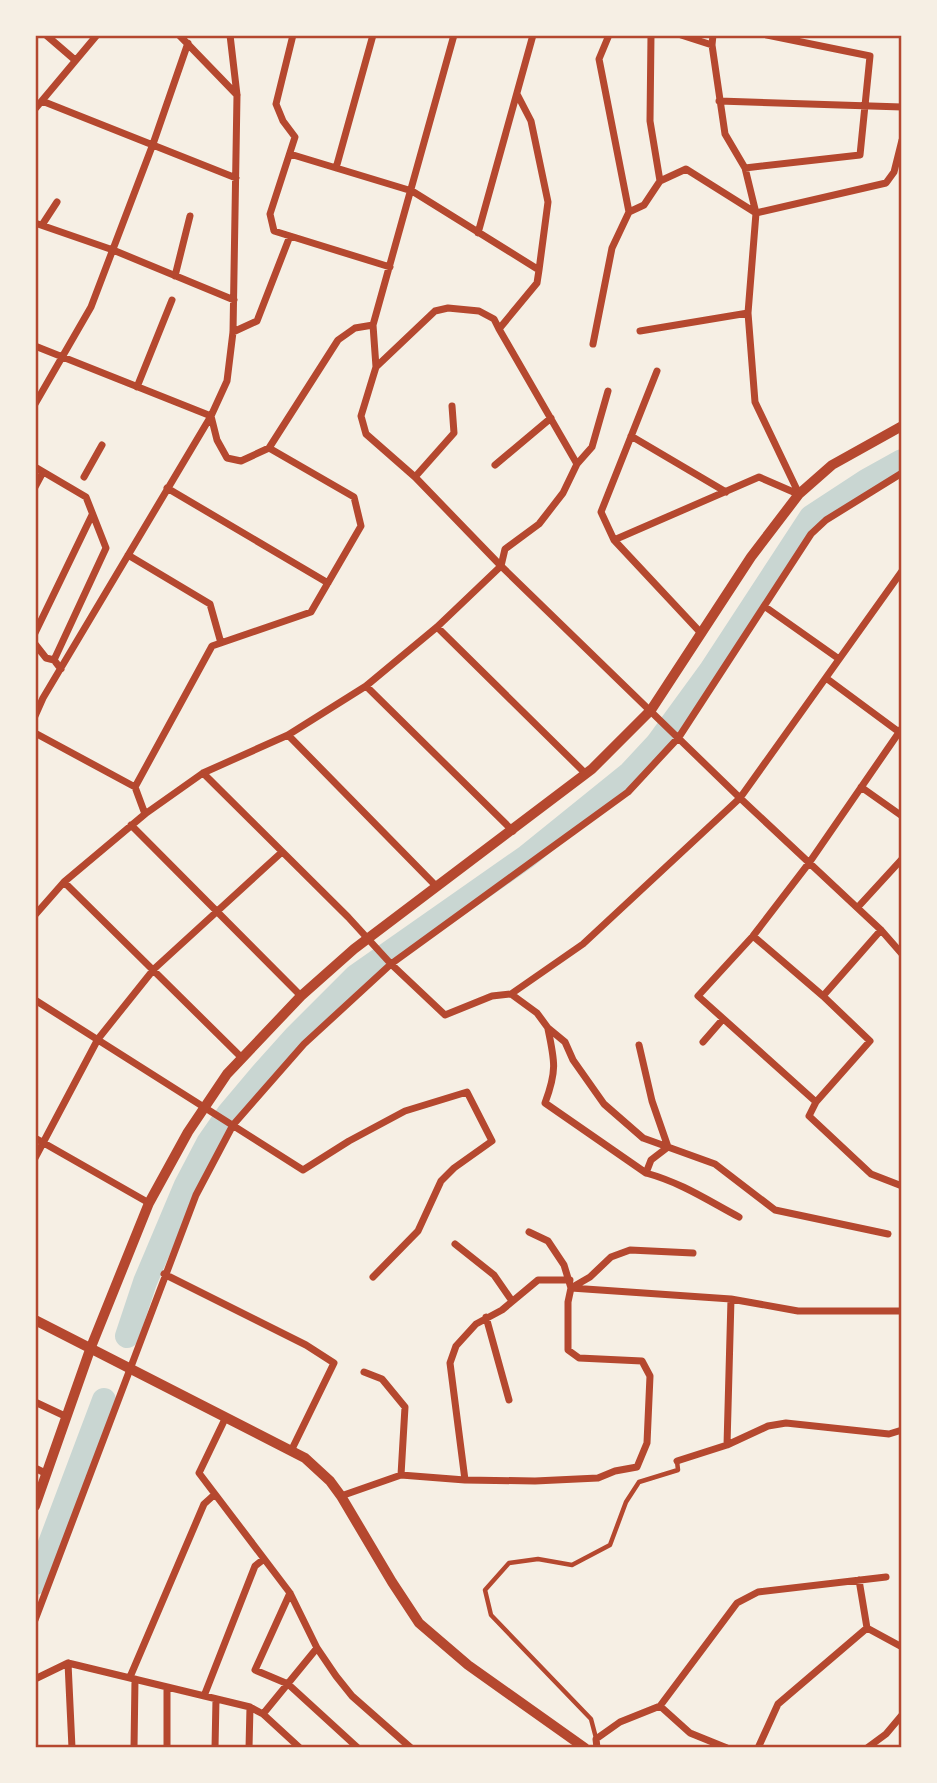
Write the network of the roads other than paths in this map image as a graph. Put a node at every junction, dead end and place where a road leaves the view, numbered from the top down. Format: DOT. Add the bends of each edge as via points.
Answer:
graph roads {
  1 [pos="46,35"];
  2 [pos="97,35"];
  3 [pos="179,35"];
  4 [pos="230,35"];
  5 [pos="293,35"];
  6 [pos="373,35"];
  7 [pos="454,35"];
  8 [pos="533,35"];
  9 [pos="609,35"];
  10 [pos="651,35"];
  11 [pos="681,35"];
  12 [pos="713,35"];
  13 [pos="767,35"];
  14 [pos="188,43"];
  15 [pos="712,45"];
  16 [pos="75,60"];
  17 [pos="517,94"];
  18 [pos="237,95"];
  19 [pos="42,101"];
  20 [pos="719,101"];
  21 [pos="866,106"];
  22 [pos="902,107"];
  23 [pos="35,109"];
  24 [pos="902,139"];
  25 [pos="153,144"];
  26 [pos="290,153"];
  27 [pos="336,168"];
  28 [pos="745,168"];
  29 [pos="236,178"];
  30 [pos="660,181"];
  31 [pos="412,191"];
  32 [pos="57,202"];
  33 [pos="629,212"];
  34 [pos="756,213"];
  35 [pos="190,216"];
  36 [pos="39,224"];
  37 [pos="478,233"];
  38 [pos="290,236"];
  39 [pos="113,250"];
  40 [pos="390,267"];
  41 [pos="539,270"];
  42 [pos="175,276"];
  43 [pos="172,300"];
  44 [pos="234,300"];
  45 [pos="748,313"];
  46 [pos="373,325"];
  47 [pos="499,329"];
  48 [pos="640,331"];
  49 [pos="233,332"];
  50 [pos="593,344"];
  51 [pos="35,346"];
  52 [pos="64,357"];
  53 [pos="376,367"];
  54 [pos="657,371"];
  55 [pos="137,387"];
  56 [pos="608,391"];
  57 [pos="35,404"];
  58 [pos="452,406"];
  59 [pos="211,415"];
  60 [pos="551,418"];
  61 [pos="902,426"];
  62 [pos="631,436"];
  63 [pos="102,445"];
  64 [pos="269,448"];
  65 [pos="577,464"];
  66 [pos="495,465"];
  67 [pos="35,467"];
  68 [pos="43,472"];
  69 [pos="902,473"];
  70 [pos="84,477"];
  71 [pos="415,477"];
  72 [pos="36,482"];
  73 [pos="167,488"];
  74 [pos="726,492"];
  75 [pos="799,494"];
  76 [pos="92,515"];
  77 [pos="614,540"];
  78 [pos="128,555"];
  79 [pos="501,566"];
  80 [pos="902,571"];
  81 [pos="328,583"];
  82 [pos="764,606"];
  83 [pos="438,627"];
  84 [pos="700,632"];
  85 [pos="35,633"];
  86 [pos="221,643"];
  87 [pos="35,644"];
  88 [pos="839,659"];
  89 [pos="54,660"];
  90 [pos="61,669"];
  91 [pos="826,678"];
  92 [pos="366,686"];
  93 [pos="35,691"];
  94 [pos="43,698"];
  95 [pos="651,710"];
  96 [pos="35,716"];
  97 [pos="901,730"];
  98 [pos="35,733"];
  99 [pos="288,735"];
  100 [pos="677,735"];
  101 [pos="204,773"];
  102 [pos="586,774"];
  103 [pos="135,786"];
  104 [pos="861,787"];
  105 [pos="740,798"];
  106 [pos="145,814"];
  107 [pos="902,816"];
  108 [pos="131,825"];
  109 [pos="513,831"];
  110 [pos="282,852"];
  111 [pos="902,859"];
  112 [pos="809,863"];
  113 [pos="64,882"];
  114 [pos="438,887"];
  115 [pos="858,907"];
  116 [pos="218,910"];
  117 [pos="35,915"];
  118 [pos="881,930"];
  119 [pos="753,936"];
  120 [pos="368,938"];
  121 [pos="902,954"];
  122 [pos="389,963"];
  123 [pos="154,969"];
  124 [pos="511,994"];
  125 [pos="301,996"];
  126 [pos="823,996"];
  127 [pos="35,1000"];
  128 [pos="723,1019"];
  129 [pos="548,1028"];
  130 [pos="98,1038"];
  131 [pos="703,1042"];
  132 [pos="639,1045"];
  133 [pos="242,1058"];
  134 [pos="816,1102"];
  135 [pos="204,1106"];
  136 [pos="231,1123"];
  137 [pos="35,1138"];
  138 [pos="44,1143"];
  139 [pos="668,1147"];
  140 [pos="35,1158"];
  141 [pos="646,1173"];
  142 [pos="902,1186"];
  143 [pos="149,1203"];
  144 [pos="739,1217"];
  145 [pos="529,1232"];
  146 [pos="888,1234"];
  147 [pos="455,1244"];
  148 [pos="693,1253"];
  149 [pos="164,1274"];
  150 [pos="373,1277"];
  151 [pos="571,1284"];
  152 [pos="731,1299"];
  153 [pos="512,1301"];
  154 [pos="902,1311"];
  155 [pos="486,1317"];
  156 [pos="35,1320"];
  157 [pos="91,1348"];
  158 [pos="129,1367"];
  159 [pos="364,1372"];
  160 [pos="509,1400"];
  161 [pos="35,1402"];
  162 [pos="66,1417"];
  163 [pos="225,1419"];
  164 [pos="902,1430"];
  165 [pos="727,1445"];
  166 [pos="292,1450"];
  167 [pos="677,1461"];
  168 [pos="35,1468"];
  169 [pos="47,1474"];
  170 [pos="401,1475"];
  171 [pos="465,1480"];
  172 [pos="214,1494"];
  173 [pos="341,1496"];
  174 [pos="35,1506"];
  175 [pos="264,1559"];
  176 [pos="886,1577"];
  177 [pos="859,1580"];
  178 [pos="290,1593"];
  179 [pos="35,1620"];
  180 [pos="867,1628"];
  181 [pos="902,1647"];
  182 [pos="317,1648"];
  183 [pos="68,1663"];
  184 [pos="133,1678"];
  185 [pos="35,1679"];
  186 [pos="288,1684"];
  187 [pos="167,1687"];
  188 [pos="204,1696"];
  189 [pos="216,1699"];
  190 [pos="660,1706"];
  191 [pos="250,1707"];
  192 [pos="263,1714"];
  193 [pos="902,1715"];
  194 [pos="596,1739"];
  195 [pos="292,1744"];
  196 [pos="72,1748"];
  197 [pos="134,1748"];
  198 [pos="167,1748"];
  199 [pos="215,1748"];
  200 [pos="249,1748"];
  201 [pos="300,1748"];
  202 [pos="358,1748"];
  203 [pos="411,1748"];
  204 [pos="585,1748"];
  205 [pos="597,1748"];
  206 [pos="726,1748"];
  207 [pos="758,1748"];
  208 [pos="867,1748"];
  1 -- 16 [label="street"];
  2 -- 16 [label="street"];
  3 -- 14 [label="street"];
  4 -- 18 [label="street"];
  5 -- 26 [label="street" via="276,104 296,136"];
  6 -- 27 [label="street"];
  7 -- 31 [label="street"];
  8 -- 17 [label="street"];
  9 -- 33 [label="street" via="599,59"];
  10 -- 30 [label="street" via="650,121"];
  11 -- 15 [label="street"];
  12 -- 15 [label="street"];
  13 -- 21 [label="street" via="870,56"];
  14 -- 18 [label="street"];
  14 -- 25 [label="street"];
  15 -- 20 [label="street"];
  16 -- 19 [label="street"];
  17 -- 37 [label="street"];
  17 -- 41 [label="street" via="531,121 548,202"];
  18 -- 29 [label="street"];
  19 -- 23 [label="street"];
  19 -- 25 [label="street"];
  20 -- 21 [label="street"];
  20 -- 28 [label="street" via="725,134"];
  21 -- 22 [label="street"];
  21 -- 28 [label="street" via="860,155"];
  24 -- 34 [label="street" via="894,172 886,183"];
  25 -- 29 [label="street"];
  25 -- 39 [label="street"];
  26 -- 27 [label="street"];
  26 -- 38 [label="street" via="270,214 274,231"];
  27 -- 31 [label="street"];
  28 -- 34 [label="street"];
  29 -- 44 [label="street"];
  30 -- 33 [label="street" via="644,205"];
  30 -- 34 [label="street" via="686,169"];
  31 -- 37 [label="street"];
  31 -- 40 [label="street"];
  32 -- 36 [label="street"];
  33 -- 50 [label="street" via="612,248"];
  34 -- 45 [label="street"];
  35 -- 42 [label="street"];
  36 -- 39 [label="street"];
  37 -- 41 [label="street"];
  38 -- 40 [label="street"];
  38 -- 49 [label="street" via="257,321"];
  39 -- 42 [label="street"];
  39 -- 52 [label="street" via="91,307"];
  40 -- 46 [label="street"];
  41 -- 47 [label="street" via="537,284"];
  42 -- 44 [label="street"];
  43 -- 55 [label="street"];
  44 -- 49 [label="street"];
  45 -- 48 [label="street"];
  45 -- 75 [label="street" via="755,402"];
  46 -- 53 [label="street"];
  46 -- 64 [label="street" via="355,328 338,340"];
  47 -- 53 [label="street" via="494,319 479,311 435,311"];
  47 -- 60 [label="street"];
  49 -- 59 [label="street" via="228,381"];
  51 -- 52 [label="street"];
  52 -- 55 [label="street"];
  52 -- 57 [label="street"];
  53 -- 71 [label="street" via="361,416 366,434"];
  54 -- 62 [label="street"];
  55 -- 59 [label="street"];
  56 -- 65 [label="street" via="592,447"];
  58 -- 71 [label="street" via="454,433"];
  59 -- 64 [label="street" via="227,458 241,461"];
  59 -- 73 [label="street"];
  60 -- 65 [label="street"];
  60 -- 66 [label="street"];
  61 -- 75 [label="street" via="832,465"];
  62 -- 74 [label="street"];
  62 -- 77 [label="street" via="601,512"];
  63 -- 70 [label="street"];
  64 -- 81 [label="street" via="354,497 361,526"];
  65 -- 79 [label="street" via="564,493 539,524 505,550"];
  67 -- 68 [label="street"];
  68 -- 72 [label="street"];
  68 -- 76 [label="street" via="86,497"];
  69 -- 82 [label="street" via="811,534"];
  71 -- 79 [label="street"];
  73 -- 78 [label="street"];
  73 -- 81 [label="street"];
  74 -- 75 [label="street" via="759,477"];
  74 -- 77 [label="street"];
  75 -- 84 [label="street"];
  76 -- 85 [label="street"];
  76 -- 89 [label="street" via="106,548"];
  77 -- 84 [label="street"];
  78 -- 86 [label="street" via="210,604"];
  78 -- 90 [label="street"];
  79 -- 83 [label="street"];
  79 -- 95 [label="street"];
  80 -- 88 [label="street"];
  81 -- 86 [label="street" via="311,612"];
  82 -- 88 [label="street"];
  82 -- 100 [label="street"];
  83 -- 92 [label="street"];
  83 -- 102 [label="street"];
  84 -- 95 [label="street"];
  86 -- 103 [label="street" via="212,646"];
  87 -- 89 [label="street" via="46,658"];
  88 -- 91 [label="street"];
  89 -- 90 [label="street"];
  90 -- 94 [label="street"];
  91 -- 97 [label="street"];
  91 -- 105 [label="street"];
  92 -- 99 [label="street"];
  92 -- 109 [label="street"];
  93 -- 94 [label="street"];
  94 -- 96 [label="street"];
  95 -- 100 [label="street"];
  95 -- 102 [label="street"];
  97 -- 104 [label="street"];
  98 -- 103 [label="street"];
  99 -- 101 [label="street"];
  99 -- 114 [label="street"];
  100 -- 105 [label="street"];
  100 -- 122 [label="street" via="628,792"];
  101 -- 106 [label="street"];
  101 -- 110 [label="street"];
  102 -- 109 [label="street"];
  103 -- 106 [label="street"];
  104 -- 107 [label="street"];
  104 -- 112 [label="street"];
  105 -- 112 [label="street"];
  105 -- 124 [label="street" via="583,944"];
  106 -- 108 [label="street"];
  108 -- 113 [label="street"];
  108 -- 116 [label="street"];
  109 -- 114 [label="street"];
  110 -- 116 [label="street"];
  110 -- 120 [label="street"];
  111 -- 115 [label="street"];
  112 -- 115 [label="street"];
  112 -- 119 [label="street"];
  113 -- 117 [label="street"];
  113 -- 123 [label="street"];
  114 -- 120 [label="street"];
  115 -- 118 [label="street"];
  116 -- 123 [label="street"];
  116 -- 125 [label="street"];
  118 -- 121 [label="street"];
  118 -- 126 [label="street"];
  119 -- 126 [label="street"];
  119 -- 128 [label="street" via="698,996"];
  120 -- 122 [label="street"];
  120 -- 125 [label="street"];
  122 -- 124 [label="street" via="444,1015 492,996"];
  122 -- 136 [label="street" via="304,1044"];
  123 -- 130 [label="street"];
  123 -- 133 [label="street"];
  124 -- 129 [label="street" via="537,1013"];
  125 -- 133 [label="street"];
  126 -- 134 [label="street" via="870,1041"];
  127 -- 130 [label="street"];
  128 -- 131 [label="street"];
  128 -- 134 [label="street"];
  129 -- 139 [label="street" via="565,1042 604,1104 643,1138"];
  129 -- 141 [label="street" via="555,1078 545,1103"];
  130 -- 135 [label="street"];
  130 -- 138 [label="street"];
  132 -- 139 [label="street"];
  133 -- 135 [label="street"];
  134 -- 142 [label="street" via="809,1116 871,1174"];
  135 -- 136 [label="street"];
  135 -- 143 [label="street"];
  136 -- 149 [label="street"];
  136 -- 150 [label="street" via="303,1170 405,1111 467,1092 492,1141 441,1181 418,1231"];
  137 -- 138 [label="street"];
  138 -- 140 [label="street"];
  138 -- 143 [label="street"];
  139 -- 141 [label="street" via="652,1160"];
  139 -- 146 [label="street" via="715,1164 775,1210"];
  141 -- 144 [label="street" via="672,1180"];
  143 -- 157 [label="street"];
  145 -- 151 [label="street" via="548,1241"];
  147 -- 153 [label="street" via="494,1275"];
  148 -- 151 [label="street" via="629,1250 611,1257 590,1278"];
  149 -- 158 [label="street"];
  149 -- 166 [label="street" via="334,1363"];
  151 -- 152 [label="street"];
  151 -- 153 [label="street" via="538,1280"];
  151 -- 171 [label="street" via="568,1350 579,1358 642,1361 650,1376 647,1443 637,1467 598,1478"];
  152 -- 154 [label="street" via="798,1311"];
  152 -- 165 [label="street"];
  153 -- 155 [label="street"];
  155 -- 160 [label="street"];
  155 -- 171 [label="street" via="456,1346 450,1363"];
  156 -- 157 [label="street"];
  157 -- 158 [label="street"];
  157 -- 162 [label="street"];
  158 -- 163 [label="street"];
  158 -- 179 [label="street"];
  159 -- 170 [label="street" via="382,1379 405,1407"];
  161 -- 162 [label="street"];
  162 -- 169 [label="street"];
  163 -- 166 [label="street"];
  163 -- 172 [label="street" via="199,1474"];
  164 -- 165 [label="street" via="889,1434 786,1423"];
  165 -- 167 [label="street"];
  166 -- 173 [label="street"];
  167 -- 194 [label="lane" via="678,1470 639,1482 610,1545 572,1565 538,1559 509,1563 485,1590 491,1615 591,1719"];
  168 -- 169 [label="street"];
  169 -- 174 [label="street"];
  170 -- 171 [label="street"];
  170 -- 173 [label="street"];
  172 -- 175 [label="street"];
  172 -- 184 [label="street" via="204,1504"];
  173 -- 204 [label="street" via="419,1623 468,1665"];
  175 -- 178 [label="street"];
  175 -- 188 [label="street" via="255,1566"];
  176 -- 177 [label="street"];
  177 -- 180 [label="street"];
  177 -- 190 [label="street" via="758,1592 737,1603"];
  178 -- 182 [label="street"];
  178 -- 186 [label="street" via="255,1670"];
  180 -- 181 [label="street"];
  180 -- 207 [label="street" via="778,1704"];
  182 -- 186 [label="street"];
  182 -- 203 [label="street" via="352,1696"];
  183 -- 184 [label="street"];
  183 -- 185 [label="street"];
  183 -- 196 [label="street"];
  184 -- 187 [label="street"];
  184 -- 197 [label="street"];
  186 -- 192 [label="street"];
  186 -- 202 [label="street"];
  187 -- 188 [label="street"];
  187 -- 198 [label="street"];
  188 -- 189 [label="street"];
  189 -- 191 [label="street"];
  189 -- 199 [label="street"];
  190 -- 194 [label="street" via="620,1722"];
  190 -- 206 [label="street" via="690,1733"];
  191 -- 192 [label="street"];
  191 -- 200 [label="street"];
  192 -- 195 [label="street"];
  193 -- 208 [label="street"];
  194 -- 205 [label="street"];
  195 -- 201 [label="street"];
}
